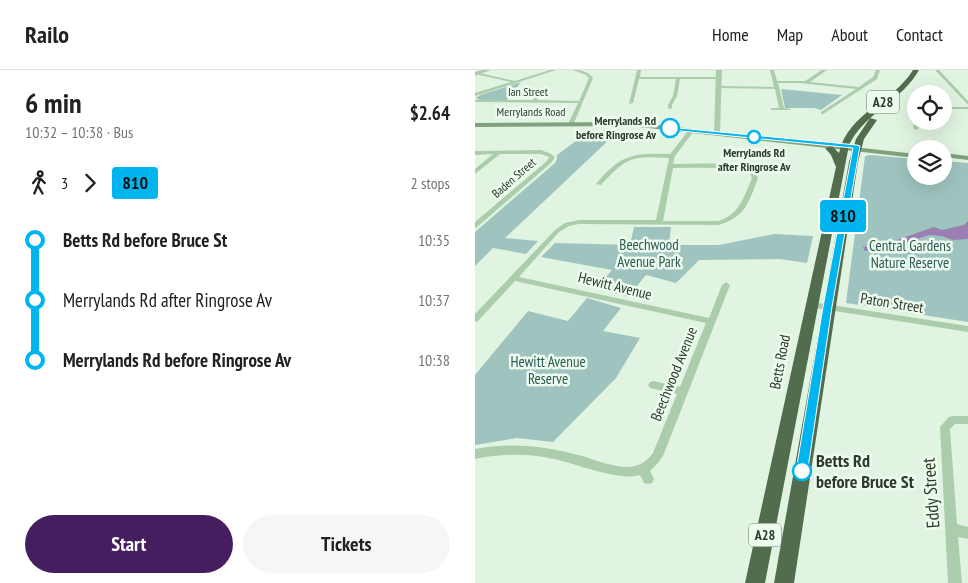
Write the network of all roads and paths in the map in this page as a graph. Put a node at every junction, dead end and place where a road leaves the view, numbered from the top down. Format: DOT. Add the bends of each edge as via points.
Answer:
graph roads {
  1 [pos="488,70"];
  2 [pos="554,70"];
  3 [pos="575,70"];
  4 [pos="639,70"];
  5 [pos="719,70"];
  6 [pos="772,70"];
  7 [pos="825,70"];
  8 [pos="878,70"];
  9 [pos="937,70"];
  10 [pos="921,73"];
  11 [pos="476,74"];
  12 [pos="638,78"];
  13 [pos="678,78"];
  14 [pos="719,78"];
  15 [pos="515,82"];
  16 [pos="775,82"];
  17 [pos="807,82"];
  18 [pos="719,88"];
  19 [pos="776,88"];
  20 [pos="860,88"];
  21 [pos="540,89"];
  22 [pos="475,95"];
  23 [pos="960,95"];
  24 [pos="968,96"];
  25 [pos="475,101"];
  26 [pos="534,102"];
  27 [pos="580,102"];
  28 [pos="631,104"];
  29 [pos="968,104"];
  30 [pos="670,108"];
  31 [pos="952,108"];
  32 [pos="968,108"];
  33 [pos="773,109"];
  34 [pos="782,109"];
  35 [pos="789,109"];
  36 [pos="823,113"];
  37 [pos="571,124"];
  38 [pos="475,125"];
  39 [pos="691,131"];
  40 [pos="717,133"];
  41 [pos="767,139"];
  42 [pos="829,148"];
  43 [pos="850,148"];
  44 [pos="907,151"];
  45 [pos="475,153"];
  46 [pos="499,153"];
  47 [pos="907,155"];
  48 [pos="673,156"];
  49 [pos="952,158"];
  50 [pos="968,159"];
  51 [pos="670,166"];
  52 [pos="840,166"];
  53 [pos="475,172"];
  54 [pos="599,184"];
  55 [pos="659,223"];
  56 [pos="475,226"];
  57 [pos="513,278"];
  58 [pos="726,285"];
  59 [pos="820,306"];
  60 [pos="479,309"];
  61 [pos="475,319"];
  62 [pos="711,321"];
  63 [pos="968,329"];
  64 [pos="653,386"];
  65 [pos="683,392"];
  66 [pos="968,420"];
  67 [pos="475,454"];
  68 [pos="952,529"];
  69 [pos="968,533"];
  70 [pos="755,583"];
  71 [pos="784,583"];
  72 [pos="955,583"];
  1 -- 11 [label="street"];
  2 -- 15 [label="street, Ian Street"];
  3 -- 27 [label="street" via="591,78"];
  4 -- 12 [label="street"];
  5 -- 14 [label="street"];
  6 -- 16 [label="street"];
  7 -- 17 [label="street"];
  8 -- 20 [label="street" via="876,77"];
  9 -- 23 [label="street"];
  10 -- 43 [label="highway, A28" via="867,126"];
  10 -- 43 [label="highway, A28" via="858,122 849,134"];
  11 -- 15 [label="street"];
  12 -- 13 [label="street"];
  12 -- 28 [label="street"];
  13 -- 14 [label="street"];
  13 -- 30 [label="street"];
  14 -- 18 [label="street"];
  15 -- 22 [label="street, Ian Street"];
  16 -- 17 [label="street"];
  16 -- 19 [label="street"];
  17 -- 20 [label="street"];
  18 -- 19 [label="street"];
  18 -- 40 [label="street"];
  19 -- 34 [label="street"];
  20 -- 36 [label="street"];
  21 -- 26 [label="street"];
  23 -- 24 [label="street"];
  23 -- 29 [label="street"];
  25 -- 26 [label="street, Ian Street"];
  26 -- 27 [label="street, Ian Street"];
  27 -- 37 [label="street"];
  31 -- 32 [label="street"];
  33 -- 34 [label="street"];
  34 -- 35 [label="street"];
  37 -- 38 [label="main road, Merrylands Road"];
  37 -- 39 [label="main road, Merrylands Road" via="630,124"];
  39 -- 40 [label="main road, Merrylands Road"];
  39 -- 48 [label="street"];
  40 -- 41 [label="main road, Merrylands Road"];
  41 -- 42 [label="main road, Merrylands Road"];
  41 -- 43 [label="main road, Merrylands Road"];
  42 -- 43 [label="main road, Merrylands Road"];
  42 -- 52 [label="highway"];
  43 -- 44 [label="main road, Merrylands Road"];
  43 -- 47 [label="main road, Merrylands Road"];
  43 -- 52 [label="highway, Betts Road / A28"];
  43 -- 59 [label="highway, Betts Road / A28"];
  45 -- 46 [label="street, Baden Street"];
  46 -- 53 [label="street"];
  46 -- 56 [label="street, Baden Street" via="541,152 552,157"];
  48 -- 51 [label="street"];
  48 -- 54 [label="street" via="628,155"];
  49 -- 50 [label="main road"];
  51 -- 55 [label="street"];
  51 -- 55 [label="street" via="708,166 756,172 739,214 734,218 718,224"];
  52 -- 59 [label="highway, Betts Road / A28"];
  55 -- 57 [label="street" via="566,223"];
  57 -- 60 [label="street"];
  57 -- 62 [label="street, Hewitt Avenue"];
  58 -- 62 [label="street, Beechwood Avenue"];
  59 -- 63 [label="street, Paton Street"];
  59 -- 70 [label="highway, Betts Road / A28"];
  59 -- 71 [label="highway, Betts Road / A28"];
  60 -- 61 [label="street"];
  62 -- 65 [label="street, Beechwood Avenue"];
  64 -- 65 [label="street"];
  65 -- 67 [label="street, Beechwood Avenue" via="657,456 645,474 622,472 521,448"];
  66 -- 68 [label="street, Eddy Street" via="953,420 945,427"];
  68 -- 69 [label="street"];
  68 -- 72 [label="street, Eddy Street"];
}
